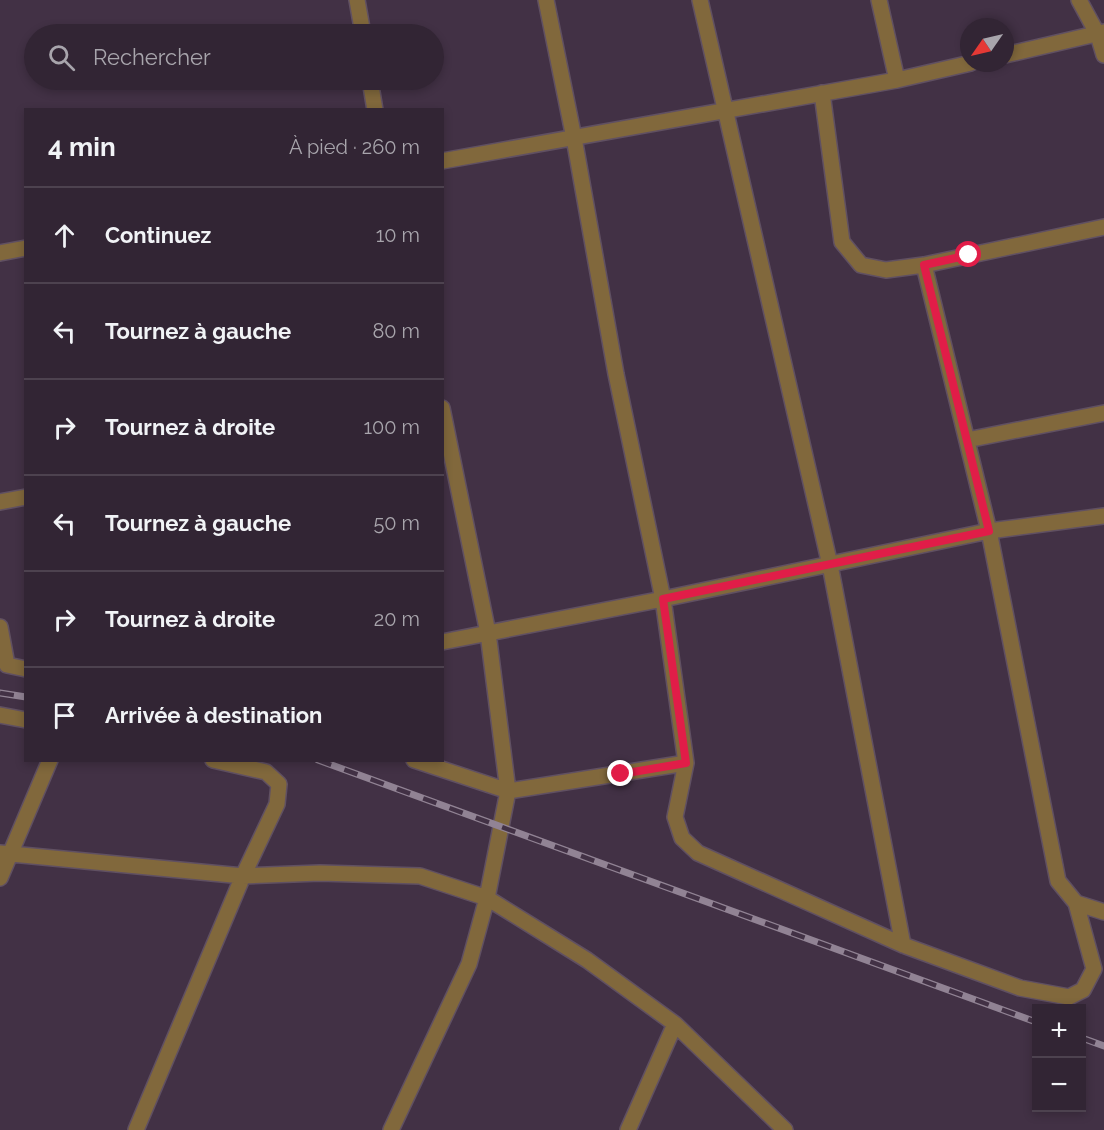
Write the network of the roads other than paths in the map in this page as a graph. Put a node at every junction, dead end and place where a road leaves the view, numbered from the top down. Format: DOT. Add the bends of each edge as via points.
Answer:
graph roads {
  1 [pos="357,0"];
  2 [pos="546,0"];
  3 [pos="700,0"];
  4 [pos="879,0"];
  5 [pos="1079,0"];
  6 [pos="361,24"];
  7 [pos="1101,34"];
  8 [pos="1014,54"];
  9 [pos="1104,55"];
  10 [pos="960,66"];
  11 [pos="897,80"];
  12 [pos="372,90"];
  13 [pos="822,93"];
  14 [pos="375,108"];
  15 [pos="725,109"];
  16 [pos="574,138"];
  17 [pos="444,161"];
  18 [pos="1104,227"];
  19 [pos="24,248"];
  20 [pos="0,254"];
  21 [pos="924,265"];
  22 [pos="1104,414"];
  23 [pos="444,417"];
  24 [pos="967,440"];
  25 [pos="24,497"];
  26 [pos="0,502"];
  27 [pos="1104,516"];
  28 [pos="989,531"];
  29 [pos="830,565"];
  30 [pos="663,599"];
  31 [pos="0,627"];
  32 [pos="488,633"];
  33 [pos="444,642"];
  34 [pos="4,664"];
  35 [pos="24,669"];
  36 [pos="0,715"];
  37 [pos="24,720"];
  38 [pos="49,762"];
  39 [pos="222,762"];
  40 [pos="420,762"];
  41 [pos="686,763"];
  42 [pos="508,791"];
  43 [pos="5,853"];
  44 [pos="243,876"];
  45 [pos="0,878"];
  46 [pos="486,898"];
  47 [pos="1076,903"];
  48 [pos="1104,912"];
  49 [pos="903,945"];
  50 [pos="675,1024"];
  51 [pos="136,1130"];
  52 [pos="391,1130"];
  53 [pos="628,1130"];
  54 [pos="785,1130"];
  1 -- 6 [label="street"];
  2 -- 16 [label="street"];
  3 -- 15 [label="street"];
  4 -- 11 [label="street"];
  5 -- 7 [label="street"];
  7 -- 8 [label="street"];
  7 -- 9 [label="street"];
  10 -- 11 [label="street"];
  11 -- 13 [label="street"];
  12 -- 14 [label="street"];
  13 -- 15 [label="street"];
  13 -- 21 [label="street" via="842,242 861,265 886,270"];
  15 -- 16 [label="street"];
  15 -- 29 [label="street"];
  16 -- 17 [label="street"];
  16 -- 30 [label="street" via="616,374"];
  18 -- 21 [label="street"];
  19 -- 20 [label="street"];
  21 -- 24 [label="street"];
  22 -- 24 [label="street"];
  23 -- 32 [label="street"];
  24 -- 28 [label="street"];
  25 -- 26 [label="street"];
  27 -- 28 [label="street"];
  28 -- 29 [label="street"];
  28 -- 47 [label="street" via="1058,881"];
  29 -- 30 [label="street"];
  29 -- 49 [label="street"];
  30 -- 32 [label="street"];
  30 -- 41 [label="street"];
  31 -- 34 [label="street"];
  32 -- 33 [label="street"];
  32 -- 42 [label="street"];
  34 -- 35 [label="street"];
  36 -- 37 [label="street"];
  38 -- 43 [label="street"];
  39 -- 44 [label="street" via="266,772 279,784 277,804"];
  40 -- 42 [label="street"];
  41 -- 42 [label="street"];
  41 -- 49 [label="street" via="675,817 682,838 698,853"];
  42 -- 46 [label="street"];
  43 -- 44 [label="street"];
  43 -- 45 [label="street"];
  44 -- 46 [label="street" via="420,876"];
  44 -- 51 [label="street"];
  46 -- 50 [label="street" via="587,960"];
  46 -- 52 [label="street" via="469,964"];
  47 -- 48 [label="street"];
  47 -- 49 [label="street" via="1094,969 1083,990 1069,997 1020,988"];
  50 -- 53 [label="street"];
  50 -- 54 [label="street"];
}
